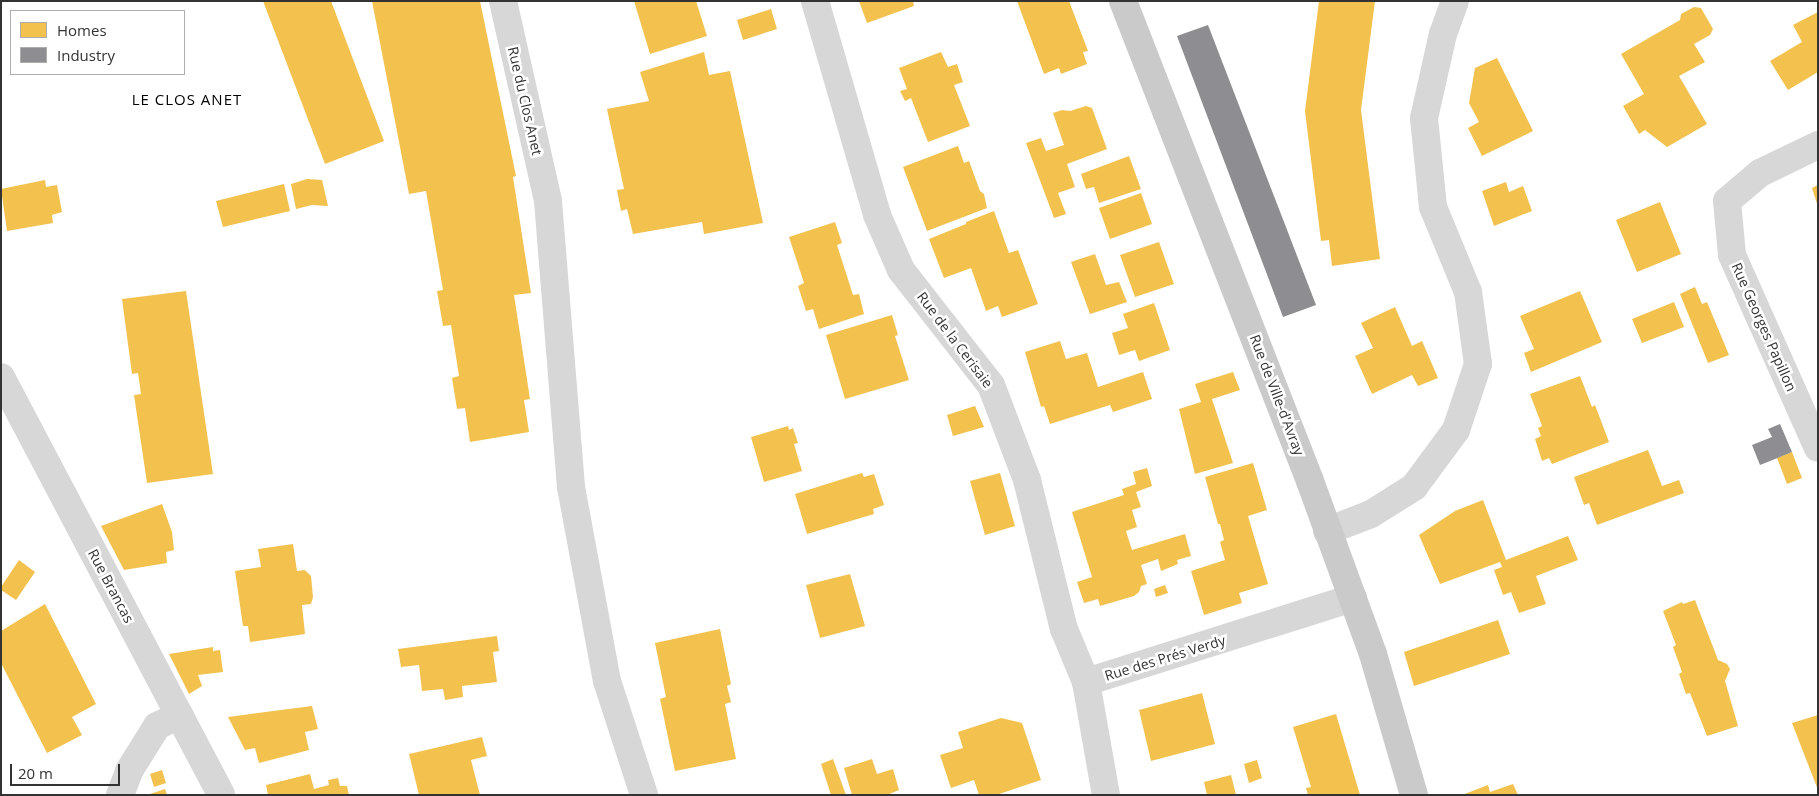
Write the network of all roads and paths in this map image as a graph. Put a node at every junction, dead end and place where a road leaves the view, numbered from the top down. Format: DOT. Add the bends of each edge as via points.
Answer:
graph roads {
  1 [pos="503,1"];
  2 [pos="815,1"];
  3 [pos="1123,1"];
  4 [pos="1455,1"];
  5 [pos="1818,145"];
  6 [pos="1,377"];
  7 [pos="1818,448"];
  8 [pos="1328,531"];
  9 [pos="1352,598"];
  10 [pos="1086,682"];
  11 [pos="180,715"];
  12 [pos="120,795"];
  13 [pos="221,795"];
  14 [pos="644,795"];
  15 [pos="1106,795"];
  16 [pos="1414,795"];
  1 -- 14 [label="street, Rue du Clos Anet" via="548,201 571,487 607,681"];
  2 -- 10 [label="street, Rue de la Cerisaie" via="877,215 901,270 991,385 1026,480 1064,629"];
  3 -- 8 [label="main road, Rue de Ville-d'Avray"];
  4 -- 8 [label="street" via="1443,34 1424,118 1433,207 1468,292 1478,364 1456,430 1414,487 1371,514"];
  5 -- 7 [label="street, Rue Georges Papillon" via="1760,173 1727,201 1732,255"];
  6 -- 11 [label="street, Rue Brancas"];
  8 -- 9 [label="main road, Rue de Ville-d'Avray"];
  9 -- 10 [label="street, Rue des Prés Verdy"];
  9 -- 16 [label="main road, Rue de Ville-d'Avray"];
  10 -- 15 [label="street, Rue des Prés Verdy"];
  11 -- 12 [label="street" via="157,726 129,772"];
  11 -- 13 [label="street, Rue Brancas"];
}
